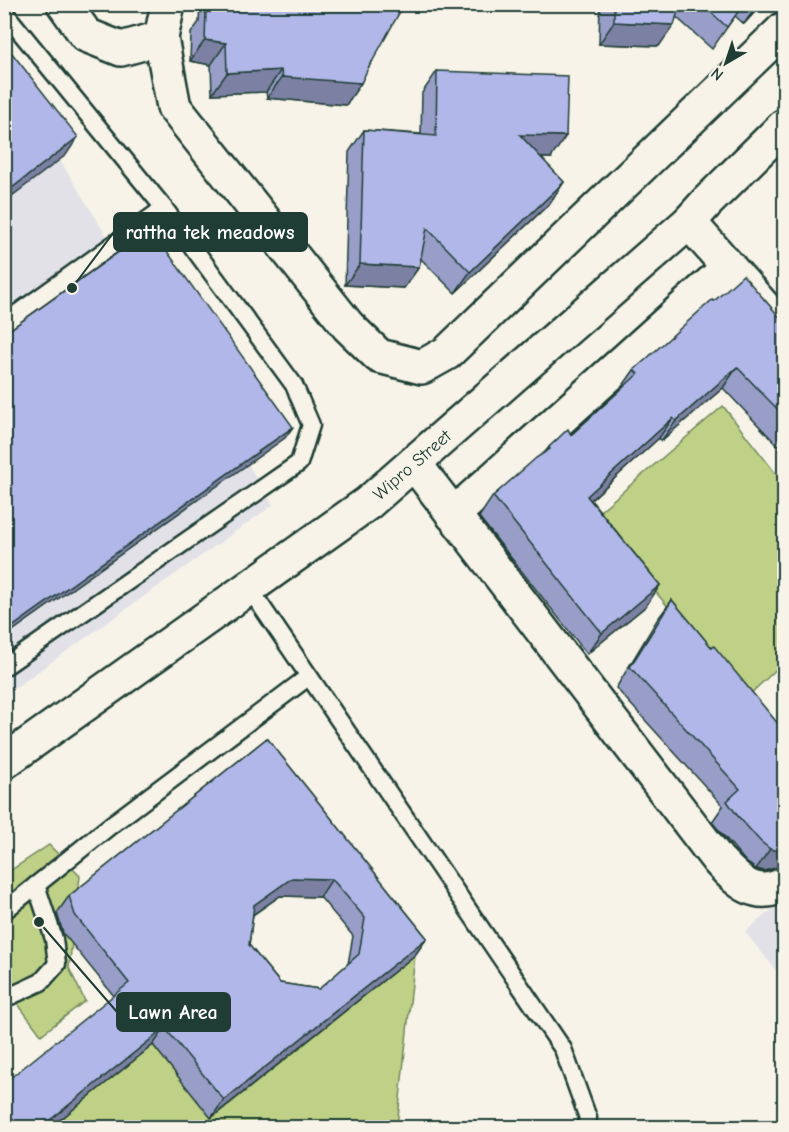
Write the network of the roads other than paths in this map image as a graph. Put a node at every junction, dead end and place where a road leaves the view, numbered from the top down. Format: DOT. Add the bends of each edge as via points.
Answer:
graph roads {
  1 [pos="64,4"];
  2 [pos="168,4"];
  3 [pos="4,12"];
  4 [pos="784,29"];
  5 [pos="161,38"];
  6 [pos="784,126"];
  7 [pos="164,208"];
  8 [pos="689,222"];
  9 [pos="729,267"];
  10 [pos="4,323"];
  11 [pos="784,330"];
  12 [pos="414,463"];
  13 [pos="453,515"];
  14 [pos="249,588"];
  15 [pos="4,667"];
  16 [pos="308,677"];
  17 [pos="4,762"];
  18 [pos="784,884"];
  19 [pos="36,885"];
  20 [pos="4,911"];
  21 [pos="4,999"];
  22 [pos="586,1128"];
  1 -- 5 [label="street" via="86,35 121,49"];
  2 -- 5 [label="street"];
  3 -- 7 [label="lane"];
  4 -- 5 [label="street" via="447,353 422,367 379,356 340,317 174,107"];
  6 -- 8 [label="street, Wipro Street"];
  7 -- 10 [label="lane"];
  7 -- 15 [label="lane" via="294,385 311,425 299,463"];
  8 -- 9 [label="street"];
  8 -- 12 [label="street, Wipro Street"];
  9 -- 11 [label="street"];
  9 -- 13 [label="street"];
  12 -- 13 [label="street"];
  12 -- 14 [label="street, Wipro Street" via="368,503"];
  13 -- 18 [label="street" via="718,860 738,882 754,888 769,891"];
  14 -- 16 [label="lane"];
  14 -- 17 [label="street, Wipro Street"];
  16 -- 19 [label="lane"];
  16 -- 22 [label="lane" via="563,1049 588,1118"];
  19 -- 20 [label="lane"];
  19 -- 21 [label="lane" via="54,939 57,964 41,982"];
}
